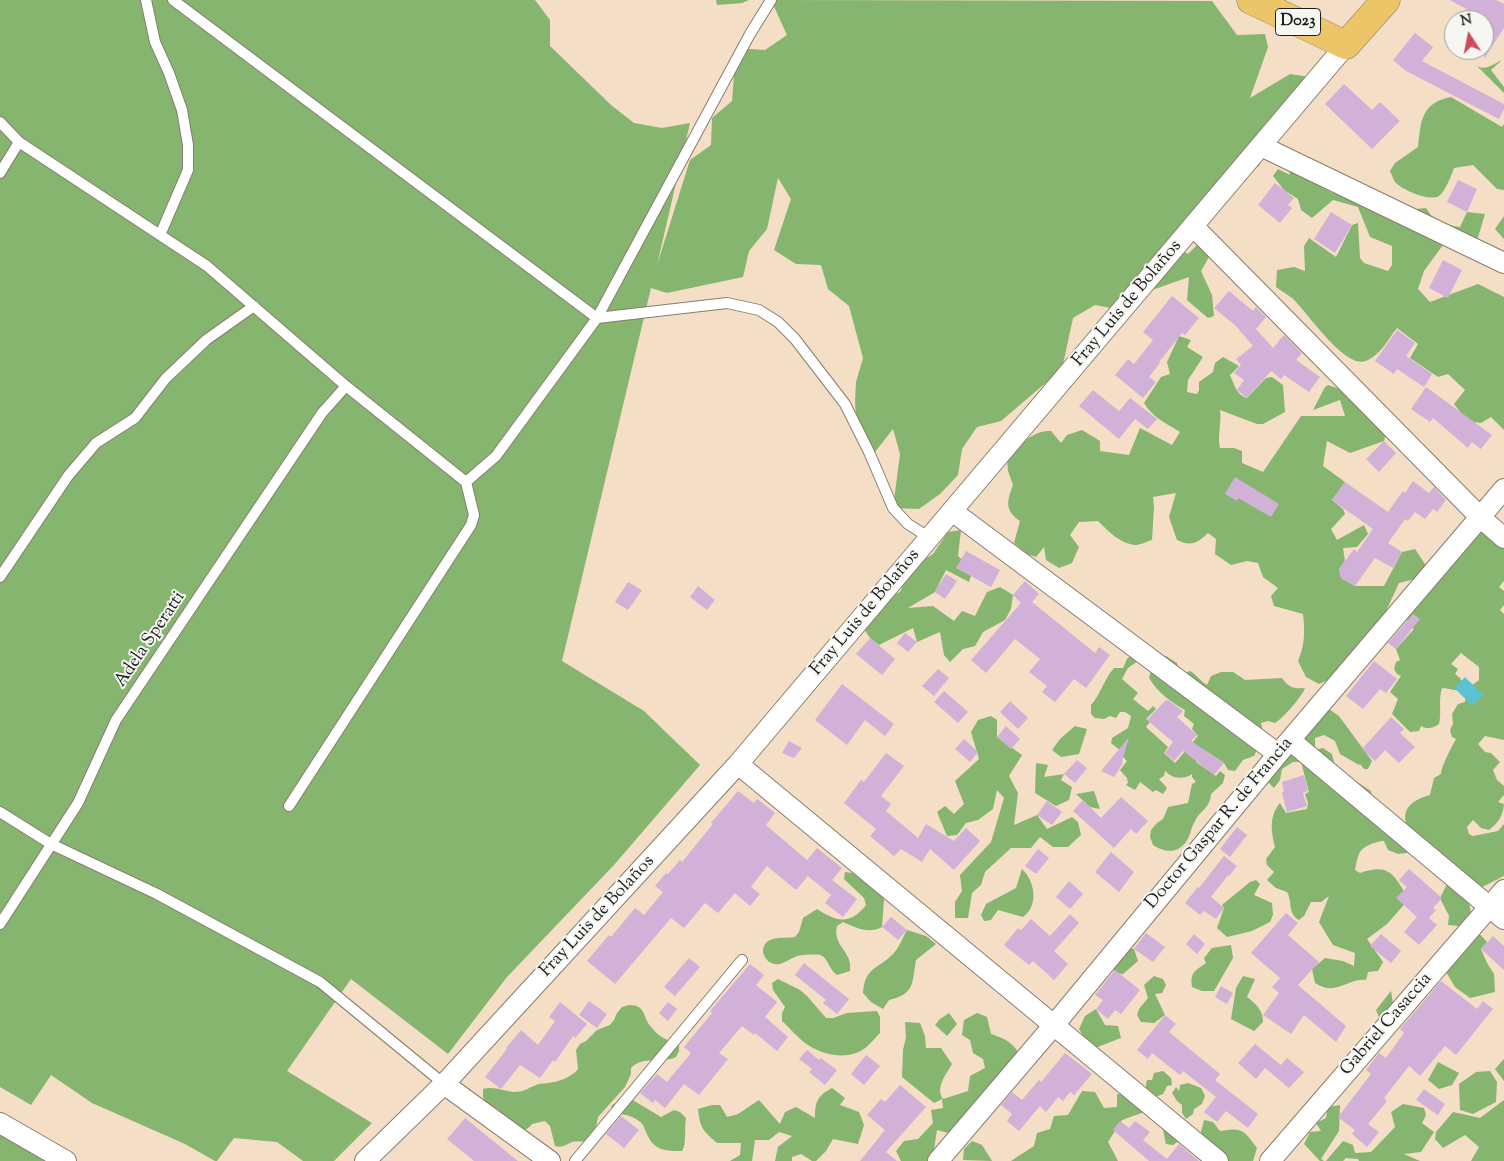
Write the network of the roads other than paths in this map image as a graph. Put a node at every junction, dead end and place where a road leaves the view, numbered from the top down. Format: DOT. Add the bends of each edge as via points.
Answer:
graph roads {
  1 [pos="146,0"];
  2 [pos="172,0"];
  3 [pos="771,0"];
  4 [pos="1250,0"];
  5 [pos="1386,0"];
  6 [pos="1346,45"];
  7 [pos="0,122"];
  8 [pos="19,142"];
  9 [pos="1261,146"];
  10 [pos="0,173"];
  11 [pos="1193,226"];
  12 [pos="160,235"];
  13 [pos="1504,263"];
  14 [pos="254,306"];
  15 [pos="597,318"];
  16 [pos="346,386"];
  17 [pos="466,482"];
  18 [pos="1504,489"];
  19 [pos="952,511"];
  20 [pos="1480,517"];
  21 [pos="930,538"];
  22 [pos="1504,538"];
  23 [pos="0,577"];
  24 [pos="1284,747"];
  25 [pos="738,764"];
  26 [pos="289,806"];
  27 [pos="0,812"];
  28 [pos="52,844"];
  29 [pos="1504,890"];
  30 [pos="1497,913"];
  31 [pos="0,924"];
  32 [pos="742,960"];
  33 [pos="1054,1025"];
  34 [pos="444,1084"];
  35 [pos="0,1124"];
  36 [pos="66,1161"];
  37 [pos="366,1161"];
  38 [pos="550,1161"];
  39 [pos="575,1161"];
  40 [pos="938,1161"];
  41 [pos="1218,1161"];
  42 [pos="1270,1161"];
  1 -- 12 [label="lane" via="155,42 170,73 182,110 188,145 188,170"];
  2 -- 15 [label="lane"];
  3 -- 15 [label="lane"];
  4 -- 6 [label="main road, D023"];
  5 -- 6 [label="main road"];
  6 -- 9 [label="street, Fray Luis de Bolaños"];
  7 -- 8 [label="lane"];
  8 -- 10 [label="lane"];
  8 -- 12 [label="lane"];
  9 -- 11 [label="street, Fray Luis de Bolaños"];
  9 -- 13 [label="street"];
  11 -- 19 [label="street, Fray Luis de Bolaños"];
  11 -- 20 [label="street"];
  12 -- 14 [label="lane" via="207,266"];
  14 -- 16 [label="lane"];
  14 -- 23 [label="lane" via="206,340 166,378 135,418 96,444 68,476"];
  15 -- 17 [label="lane" via="496,456"];
  15 -- 21 [label="lane" via="727,304 758,310 772,318 795,339 845,404 893,508 908,524"];
  16 -- 17 [label="lane"];
  16 -- 28 [label="lane, Adela Speratti" via="322,413 116,720 78,803"];
  17 -- 26 [label="lane" via="474,515 471,525"];
  18 -- 20 [label="street, Doctor Gaspar R. de Francia"];
  19 -- 21 [label="street, Fray Luis de Bolaños"];
  19 -- 24 [label="street"];
  20 -- 22 [label="street"];
  20 -- 24 [label="street, Doctor Gaspar R. de Francia"];
  21 -- 25 [label="street, Fray Luis de Bolaños"];
  24 -- 30 [label="street"];
  24 -- 33 [label="street, Doctor Gaspar R. de Francia"];
  25 -- 33 [label="street"];
  25 -- 34 [label="street, Fray Luis de Bolaños"];
  27 -- 28 [label="lane"];
  28 -- 31 [label="lane, Adela Speratti"];
  28 -- 34 [label="lane" via="158,894 320,982"];
  29 -- 30 [label="street, Gabriel Casaccia"];
  30 -- 42 [label="street, Gabriel Casaccia"];
  32 -- 39 [label="lane"];
  33 -- 40 [label="street, Doctor Gaspar R. de Francia"];
  33 -- 41 [label="street"];
  34 -- 37 [label="street, Fray Luis de Bolaños"];
  34 -- 38 [label="street"];
  35 -- 36 [label="street"];
}
